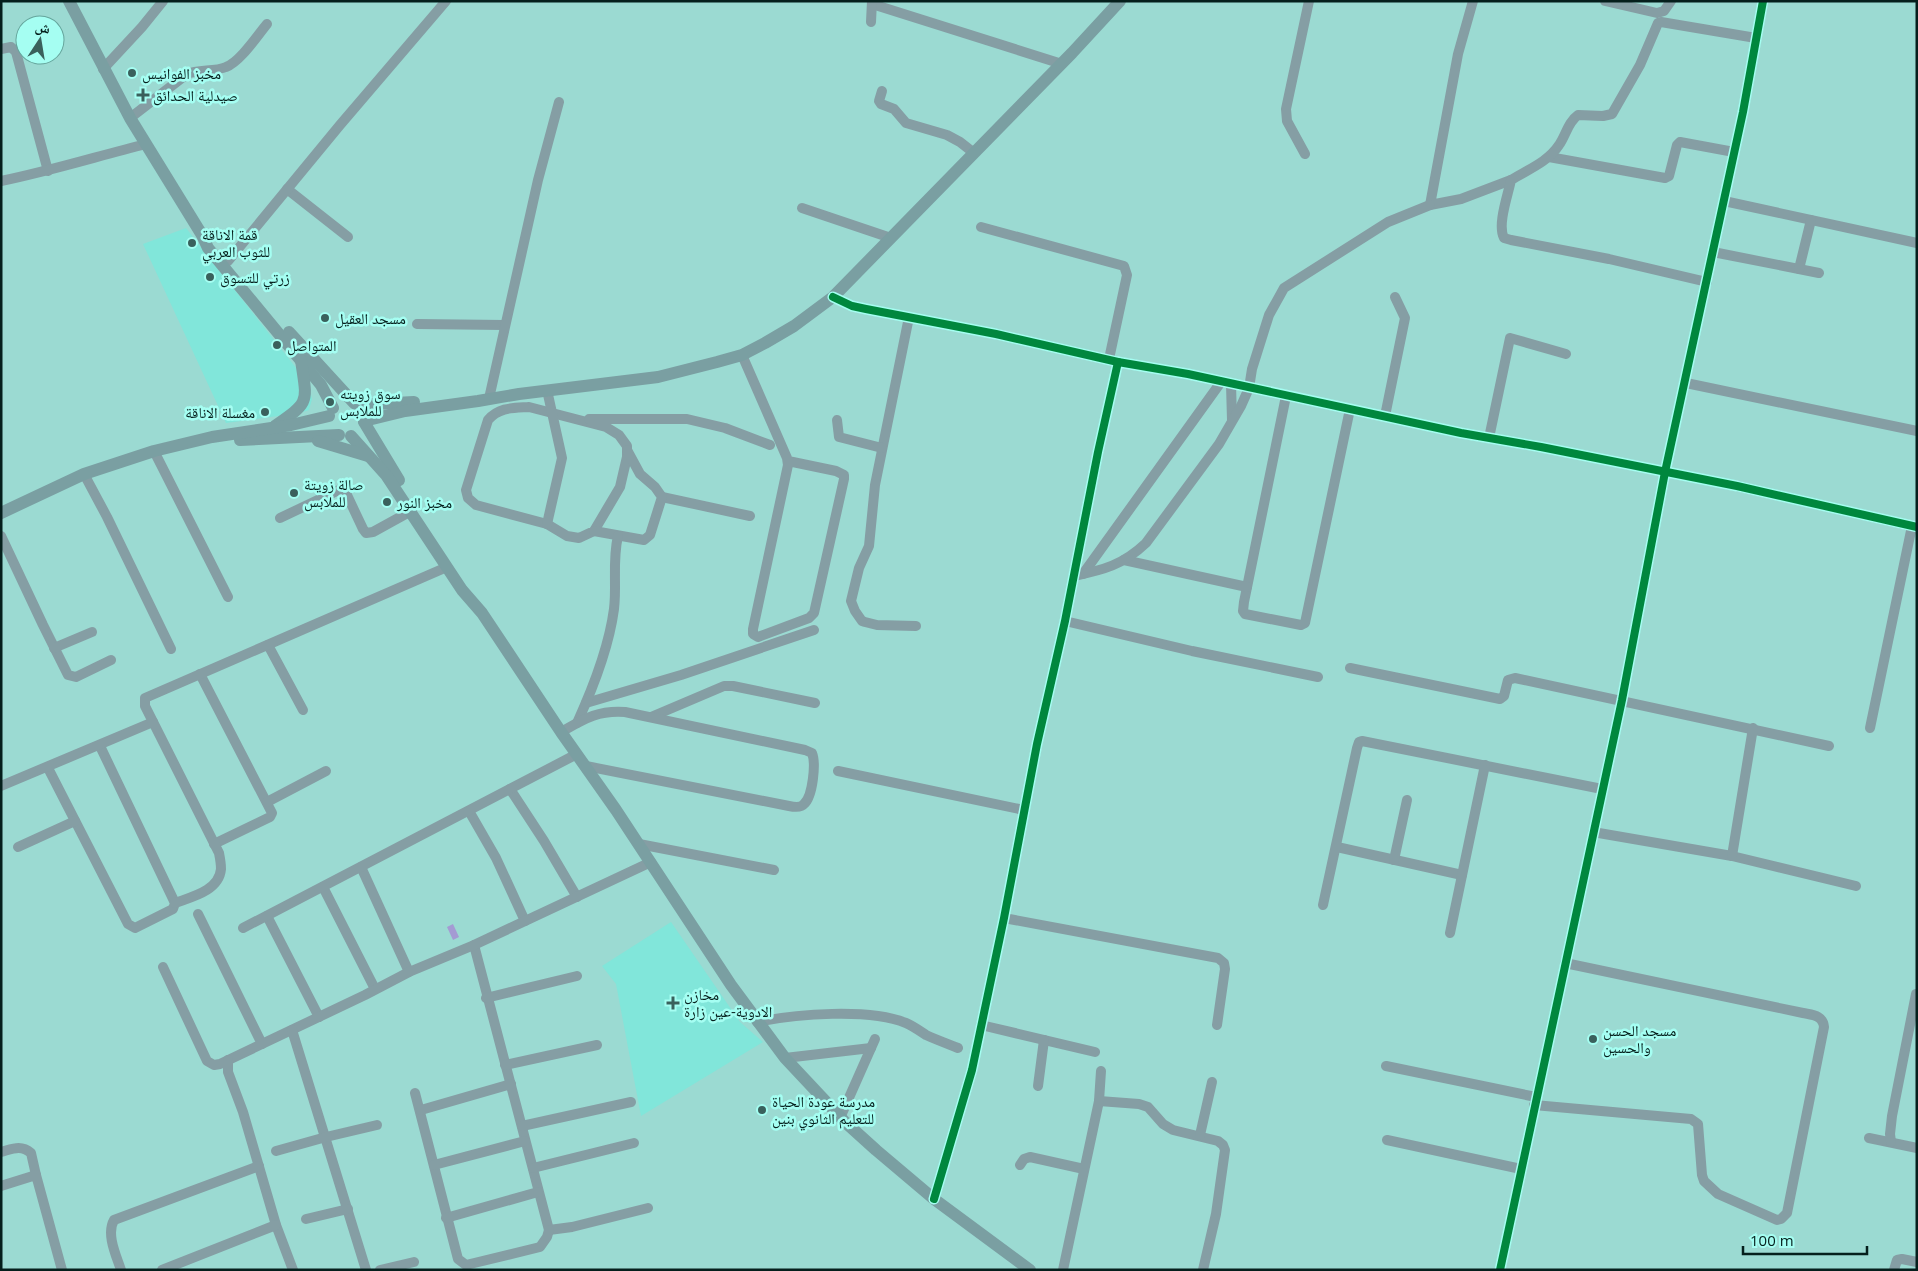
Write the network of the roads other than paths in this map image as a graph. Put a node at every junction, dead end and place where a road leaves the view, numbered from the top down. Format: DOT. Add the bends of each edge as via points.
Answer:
graph roads {
  1 [pos="68,1"];
  2 [pos="163,1"];
  3 [pos="446,1"];
  4 [pos="1120,1"];
  5 [pos="1309,1"];
  6 [pos="1473,1"];
  7 [pos="1605,1"];
  8 [pos="1671,1"];
  9 [pos="1763,1"];
  10 [pos="872,3"];
  11 [pos="871,22"];
  12 [pos="267,24"];
  13 [pos="1756,38"];
  14 [pos="1,49"];
  15 [pos="1062,64"];
  16 [pos="103,69"];
  17 [pos="882,91"];
  18 [pos="559,102"];
  19 [pos="130,118"];
  20 [pos="146,144"];
  21 [pos="1734,152"];
  22 [pos="974,153"];
  23 [pos="1305,154"];
  24 [pos="1549,157"];
  25 [pos="48,171"];
  26 [pos="1511,180"];
  27 [pos="1,181"];
  28 [pos="287,189"];
  29 [pos="1724,201"];
  30 [pos="1430,205"];
  31 [pos="802,208"];
  32 [pos="1811,220"];
  33 [pos="981,227"];
  34 [pos="202,235"];
  35 [pos="348,237"];
  36 [pos="891,238"];
  37 [pos="1917,243"];
  38 [pos="1713,252"];
  39 [pos="228,261"];
  40 [pos="1799,269"];
  41 [pos="1819,273"];
  42 [pos="1706,282"];
  43 [pos="833,297"];
  44 [pos="1395,297"];
  45 [pos="910,317"];
  46 [pos="416,324"];
  47 [pos="504,325"];
  48 [pos="1566,354"];
  49 [pos="742,355"];
  50 [pos="301,360"];
  51 [pos="1114,360"];
  52 [pos="1226,383"];
  53 [pos="1686,383"];
  54 [pos="1249,388"];
  55 [pos="548,390"];
  56 [pos="490,394"];
  57 [pos="519,394"];
  58 [pos="1286,396"];
  59 [pos="356,404"];
  60 [pos="1350,410"];
  61 [pos="331,412"];
  62 [pos="553,413"];
  63 [pos="1385,416"];
  64 [pos="576,419"];
  65 [pos="837,420"];
  66 [pos="364,421"];
  67 [pos="1232,422"];
  68 [pos="272,428"];
  69 [pos="1917,431"];
  70 [pos="296,436"];
  71 [pos="345,436"];
  72 [pos="1489,438"];
  73 [pos="192,441"];
  74 [pos="770,445"];
  75 [pos="882,448"];
  76 [pos="627,450"];
  77 [pos="154,451"];
  78 [pos="371,457"];
  79 [pos="788,461"];
  80 [pos="1665,472"];
  81 [pos="84,474"];
  82 [pos="662,496"];
  83 [pos="411,511"];
  84 [pos="1,513"];
  85 [pos="750,516"];
  86 [pos="280,518"];
  87 [pos="547,524"];
  88 [pos="1914,526"];
  89 [pos="594,531"];
  90 [pos="1,536"];
  91 [pos="618,536"];
  92 [pos="1124,560"];
  93 [pos="447,567"];
  94 [pos="1078,575"];
  95 [pos="1247,587"];
  96 [pos="228,597"];
  97 [pos="482,614"];
  98 [pos="1065,621"];
  99 [pos="916,626"];
  100 [pos="814,630"];
  101 [pos="92,632"];
  102 [pos="268,645"];
  103 [pos="54,648"];
  104 [pos="171,649"];
  105 [pos="111,660"];
  106 [pos="1350,668"];
  107 [pos="200,674"];
  108 [pos="1318,677"];
  109 [pos="1622,700"];
  110 [pos="586,703"];
  111 [pos="815,703"];
  112 [pos="303,710"];
  113 [pos="651,717"];
  114 [pos="153,722"];
  115 [pos="577,723"];
  116 [pos="1753,728"];
  117 [pos="1870,728"];
  118 [pos="561,732"];
  119 [pos="100,746"];
  120 [pos="1829,746"];
  121 [pos="577,754"];
  122 [pos="1486,765"];
  123 [pos="586,766"];
  124 [pos="48,768"];
  125 [pos="326,771"];
  126 [pos="838,771"];
  127 [pos="1,786"];
  128 [pos="1602,789"];
  129 [pos="510,790"];
  130 [pos="1407,800"];
  131 [pos="267,802"];
  132 [pos="1024,810"];
  133 [pos="469,811"];
  134 [pos="75,821"];
  135 [pos="1593,832"];
  136 [pos="214,844"];
  137 [pos="639,844"];
  138 [pos="18,847"];
  139 [pos="1337,847"];
  140 [pos="1732,856"];
  141 [pos="1394,860"];
  142 [pos="651,862"];
  143 [pos="361,867"];
  144 [pos="774,870"];
  145 [pos="1462,875"];
  146 [pos="1856,886"];
  147 [pos="323,887"];
  148 [pos="576,897"];
  149 [pos="175,903"];
  150 [pos="1323,905"];
  151 [pos="198,914"];
  152 [pos="267,916"];
  153 [pos="1004,918"];
  154 [pos="525,921"];
  155 [pos="243,928"];
  156 [pos="1450,933"];
  157 [pos="474,945"];
  158 [pos="1565,963"];
  159 [pos="163,967"];
  160 [pos="409,972"];
  161 [pos="577,976"];
  162 [pos="376,989"];
  163 [pos="1916,994"];
  164 [pos="486,998"];
  165 [pos="319,1017"];
  166 [pos="757,1022"];
  167 [pos="981,1025"];
  168 [pos="1218,1025"];
  169 [pos="292,1030"];
  170 [pos="1044,1040"];
  171 [pos="262,1044"];
  172 [pos="597,1045"];
  173 [pos="958,1048"];
  174 [pos="1095,1052"];
  175 [pos="785,1058"];
  176 [pos="228,1060"];
  177 [pos="505,1065"];
  178 [pos="1386,1066"];
  179 [pos="1101,1071"];
  180 [pos="1212,1082"];
  181 [pos="511,1084"];
  182 [pos="1038,1086"];
  183 [pos="415,1093"];
  184 [pos="1099,1100"];
  185 [pos="1535,1101"];
  186 [pos="631,1102"];
  187 [pos="420,1110"];
  188 [pos="840,1118"];
  189 [pos="377,1125"];
  190 [pos="522,1126"];
  191 [pos="1200,1136"];
  192 [pos="326,1137"];
  193 [pos="1869,1138"];
  194 [pos="1387,1140"];
  195 [pos="525,1141"];
  196 [pos="1891,1142"];
  197 [pos="634,1143"];
  198 [pos="1917,1148"];
  199 [pos="276,1151"];
  200 [pos="1,1152"];
  201 [pos="434,1165"];
  202 [pos="1020,1165"];
  203 [pos="259,1166"];
  204 [pos="533,1168"];
  205 [pos="1521,1168"];
  206 [pos="1084,1169"];
  207 [pos="36,1175"];
  208 [pos="1,1186"];
  209 [pos="538,1192"];
  210 [pos="934,1199"];
  211 [pos="648,1208"];
  212 [pos="348,1209"];
  213 [pos="446,1218"];
  214 [pos="306,1219"];
  215 [pos="276,1225"];
  216 [pos="549,1230"];
  217 [pos="414,1262"];
  218 [pos="1917,1262"];
  219 [pos="62,1270"];
  220 [pos="121,1270"];
  221 [pos="162,1270"];
  222 [pos="293,1270"];
  223 [pos="366,1270"];
  224 [pos="380,1270"];
  225 [pos="1030,1270"];
  226 [pos="1063,1270"];
  227 [pos="1203,1270"];
  228 [pos="1500,1270"];
  229 [pos="1894,1270"];
  1 -- 16 [label="main road"];
  2 -- 16 [label="street"];
  3 -- 28 [label="street"];
  4 -- 15 [label="main road"];
  5 -- 23 [label="street" via="1286,109 1287,121"];
  6 -- 30 [label="street" via="1458,54"];
  7 -- 8 [label="street" via="1657,13 1664,11"];
  9 -- 13 [label="street"];
  10 -- 11 [label="street"];
  10 -- 15 [label="street"];
  12 -- 19 [label="street" via="227,67 186,74"];
  13 -- 21 [label="street"];
  13 -- 24 [label="street" via="1658,23 1640,66 1612,114 1578,115"];
  14 -- 25 [label="street" via="10,47 16,52"];
  15 -- 22 [label="main road"];
  16 -- 19 [label="main road"];
  17 -- 22 [label="street" via="881,104 894,109 903,121 954,139"];
  18 -- 47 [label="street"];
  19 -- 20 [label="main road"];
  20 -- 25 [label="street"];
  20 -- 34 [label="main road"];
  21 -- 24 [label="street" via="1680,142 1669,176 1665,178"];
  21 -- 29 [label="street"];
  22 -- 36 [label="main road"];
  24 -- 26 [label="street"];
  25 -- 27 [label="street"];
  26 -- 30 [label="street" via="1461,199"];
  26 -- 42 [label="street" via="1500,231 1504,238"];
  28 -- 35 [label="street"];
  28 -- 39 [label="street"];
  29 -- 32 [label="street"];
  29 -- 38 [label="street"];
  30 -- 54 [label="street" via="1388,222 1284,288 1269,315"];
  31 -- 36 [label="street"];
  32 -- 37 [label="street"];
  32 -- 40 [label="street"];
  33 -- 51 [label="street" via="1124,266 1127,275"];
  34 -- 39 [label="main road"];
  34 -- 50 [label="main road" via="213,254"];
  36 -- 43 [label="main road"];
  38 -- 40 [label="street"];
  38 -- 42 [label="street"];
  39 -- 59 [label="main road" via="309,356"];
  40 -- 41 [label="street"];
  42 -- 53 [label="street"];
  43 -- 45 [label="street" via="852,306"];
  43 -- 49 [label="main road" via="794,326"];
  44 -- 63 [label="street" via="1405,318"];
  45 -- 51 [label="street"];
  45 -- 75 [label="street"];
  46 -- 47 [label="street"];
  47 -- 56 [label="street"];
  48 -- 72 [label="street" via="1510,338"];
  49 -- 55 [label="main road" via="658,377"];
  49 -- 79 [label="street"];
  50 -- 61 [label="main road" via="326,392"];
  50 -- 68 [label="main road" via="305,391 303,403"];
  51 -- 52 [label="street"];
  51 -- 94 [label="street"];
  52 -- 54 [label="street"];
  52 -- 67 [label="street"];
  52 -- 94 [label="street"];
  53 -- 69 [label="street"];
  53 -- 80 [label="street"];
  54 -- 58 [label="street"];
  54 -- 67 [label="street"];
  55 -- 57 [label="main road"];
  55 -- 62 [label="street"];
  56 -- 57 [label="main road"];
  56 -- 59 [label="main road" via="400,404"];
  57 -- 66 [label="main road" via="405,411"];
  58 -- 60 [label="street"];
  58 -- 95 [label="street"];
  59 -- 61 [label="main road" via="340,402"];
  59 -- 66 [label="main road" via="363,412"];
  60 -- 63 [label="street"];
  60 -- 95 [label="street" via="1305,624 1301,626 1245,614"];
  61 -- 68 [label="main road" via="310,421"];
  61 -- 71 [label="main road" via="330,425"];
  62 -- 64 [label="street"];
  62 -- 87 [label="street" via="562,458"];
  62 -- 87 [label="street" via="529,407 495,412 488,420 466,490 468,498 476,505"];
  63 -- 72 [label="street"];
  64 -- 74 [label="street" via="687,420 725,428"];
  64 -- 76 [label="street" via="606,427 620,435"];
  65 -- 75 [label="street" via="839,437"];
  66 -- 71 [label="main road" via="361,429"];
  66 -- 97 [label="main road" via="470,586"];
  67 -- 92 [label="street" via="1146,543"];
  68 -- 73 [label="main road"];
  70 -- 71 [label="main road"];
  70 -- 73 [label="main road"];
  70 -- 78 [label="main road"];
  71 -- 78 [label="main road"];
  72 -- 80 [label="street"];
  73 -- 77 [label="main road"];
  75 -- 99 [label="street" via="869,546 859,568 851,601 865,622"];
  76 -- 82 [label="street" via="640,474"];
  76 -- 89 [label="street" via="620,487"];
  77 -- 81 [label="main road"];
  77 -- 96 [label="street"];
  78 -- 83 [label="main road"];
  79 -- 79 [label="street" via="753,629 753,634 758,637 814,613 844,479 844,475 836,471"];
  80 -- 88 [label="street"];
  80 -- 109 [label="street"];
  81 -- 84 [label="main road"];
  81 -- 104 [label="street"];
  82 -- 85 [label="street"];
  82 -- 91 [label="street" via="647,539"];
  83 -- 86 [label="street" via="366,533 346,493 339,490"];
  83 -- 93 [label="main road"];
  87 -- 89 [label="street" via="567,536 579,538"];
  88 -- 117 [label="street"];
  89 -- 91 [label="street"];
  90 -- 103 [label="street"];
  91 -- 110 [label="street" via="613,564 610,628"];
  92 -- 94 [label="street" via="1105,570"];
  92 -- 95 [label="street"];
  93 -- 97 [label="main road"];
  93 -- 102 [label="street"];
  94 -- 98 [label="street"];
  97 -- 118 [label="main road"];
  98 -- 108 [label="street"];
  98 -- 132 [label="street"];
  100 -- 110 [label="street"];
  101 -- 103 [label="street"];
  102 -- 107 [label="street"];
  102 -- 112 [label="street"];
  103 -- 105 [label="street" via="71,677"];
  106 -- 109 [label="street" via="1500,699 1504,696 1508,680 1515,678"];
  107 -- 114 [label="street" via="144,698"];
  107 -- 131 [label="street"];
  109 -- 116 [label="street"];
  109 -- 128 [label="street"];
  110 -- 115 [label="street"];
  111 -- 113 [label="street" via="724,686"];
  113 -- 115 [label="street" via="609,711"];
  113 -- 123 [label="street" via="812,753 814,767 807,800 800,807 789,806"];
  114 -- 119 [label="street"];
  114 -- 136 [label="street"];
  115 -- 118 [label="street"];
  116 -- 120 [label="street"];
  116 -- 140 [label="street"];
  118 -- 121 [label="main road"];
  119 -- 124 [label="street"];
  119 -- 149 [label="street"];
  121 -- 123 [label="main road"];
  121 -- 129 [label="street"];
  122 -- 128 [label="street"];
  122 -- 139 [label="street" via="1365,740 1359,742"];
  122 -- 145 [label="street"];
  123 -- 137 [label="main road"];
  124 -- 127 [label="street"];
  124 -- 134 [label="street"];
  125 -- 131 [label="street"];
  126 -- 132 [label="street"];
  128 -- 135 [label="street"];
  129 -- 133 [label="street"];
  129 -- 148 [label="street"];
  130 -- 141 [label="street"];
  131 -- 136 [label="street" via="272,813 270,817"];
  132 -- 153 [label="street"];
  133 -- 143 [label="street"];
  133 -- 154 [label="street" via="496,858"];
  134 -- 138 [label="street"];
  134 -- 149 [label="street" via="130,926 135,928 173,908"];
  135 -- 140 [label="street"];
  135 -- 158 [label="street"];
  136 -- 149 [label="street" via="221,870 217,880 204,892"];
  137 -- 142 [label="main road"];
  137 -- 144 [label="street"];
  139 -- 141 [label="street"];
  139 -- 150 [label="street"];
  140 -- 146 [label="street"];
  141 -- 145 [label="street"];
  142 -- 148 [label="street"];
  142 -- 166 [label="main road"];
  143 -- 147 [label="street"];
  143 -- 160 [label="street"];
  145 -- 156 [label="street"];
  147 -- 152 [label="street"];
  147 -- 162 [label="street"];
  148 -- 154 [label="street"];
  151 -- 171 [label="street"];
  152 -- 155 [label="street"];
  152 -- 165 [label="street"];
  153 -- 167 [label="street"];
  153 -- 168 [label="street" via="1218,958 1225,969"];
  154 -- 157 [label="street"];
  157 -- 160 [label="street"];
  157 -- 164 [label="street"];
  158 -- 185 [label="street"];
  158 -- 185 [label="street" via="1803,1013 1823,1021 1787,1213 1777,1220 1718,1194 1702,1175 1698,1124 1691,1119"];
  159 -- 176 [label="street" via="207,1061 214,1065"];
  160 -- 162 [label="street"];
  161 -- 164 [label="street"];
  162 -- 165 [label="street"];
  163 -- 196 [label="street" via="1892,1116"];
  164 -- 177 [label="street"];
  165 -- 169 [label="street"];
  166 -- 173 [label="street" via="833,1014 890,1018"];
  166 -- 175 [label="main road"];
  167 -- 170 [label="street"];
  167 -- 210 [label="street" via="972,1070"];
  169 -- 171 [label="street"];
  169 -- 192 [label="street"];
  170 -- 174 [label="street"];
  170 -- 182 [label="street"];
  171 -- 176 [label="street"];
  172 -- 177 [label="street"];
  175 -- 188 [label="main road"];
  175 -- 188 [label="street" via="873,1043"];
  176 -- 203 [label="street" via="228,1072"];
  177 -- 181 [label="street"];
  178 -- 185 [label="street"];
  179 -- 184 [label="street"];
  180 -- 191 [label="street"];
  181 -- 187 [label="street"];
  181 -- 190 [label="street"];
  183 -- 187 [label="street"];
  184 -- 191 [label="street" via="1148,1107 1172,1130"];
  184 -- 206 [label="street"];
  185 -- 205 [label="street"];
  186 -- 190 [label="street"];
  187 -- 201 [label="street"];
  188 -- 210 [label="main road"];
  189 -- 192 [label="street"];
  190 -- 195 [label="street"];
  191 -- 227 [label="street" via="1218,1141 1225,1150 1216,1214"];
  192 -- 199 [label="street"];
  192 -- 212 [label="street"];
  193 -- 196 [label="street"];
  194 -- 205 [label="street"];
  195 -- 201 [label="street"];
  195 -- 204 [label="street"];
  196 -- 198 [label="street"];
  197 -- 204 [label="street"];
  200 -- 207 [label="street" via="19,1147 28,1150"];
  201 -- 213 [label="street"];
  202 -- 206 [label="street" via="1030,1157"];
  203 -- 215 [label="street"];
  203 -- 220 [label="street" via="114,1220 111,1225 113,1247"];
  204 -- 209 [label="street"];
  205 -- 228 [label="street"];
  206 -- 226 [label="street"];
  207 -- 208 [label="street"];
  207 -- 219 [label="street"];
  209 -- 213 [label="street"];
  209 -- 216 [label="street"];
  210 -- 225 [label="main road"];
  211 -- 216 [label="street"];
  212 -- 214 [label="street"];
  212 -- 223 [label="street"];
  213 -- 216 [label="street" via="458,1259 466,1265 540,1247"];
  215 -- 221 [label="street"];
  215 -- 222 [label="street"];
  217 -- 224 [label="street"];
  218 -- 229 [label="street" via="1898,1260"];
}
